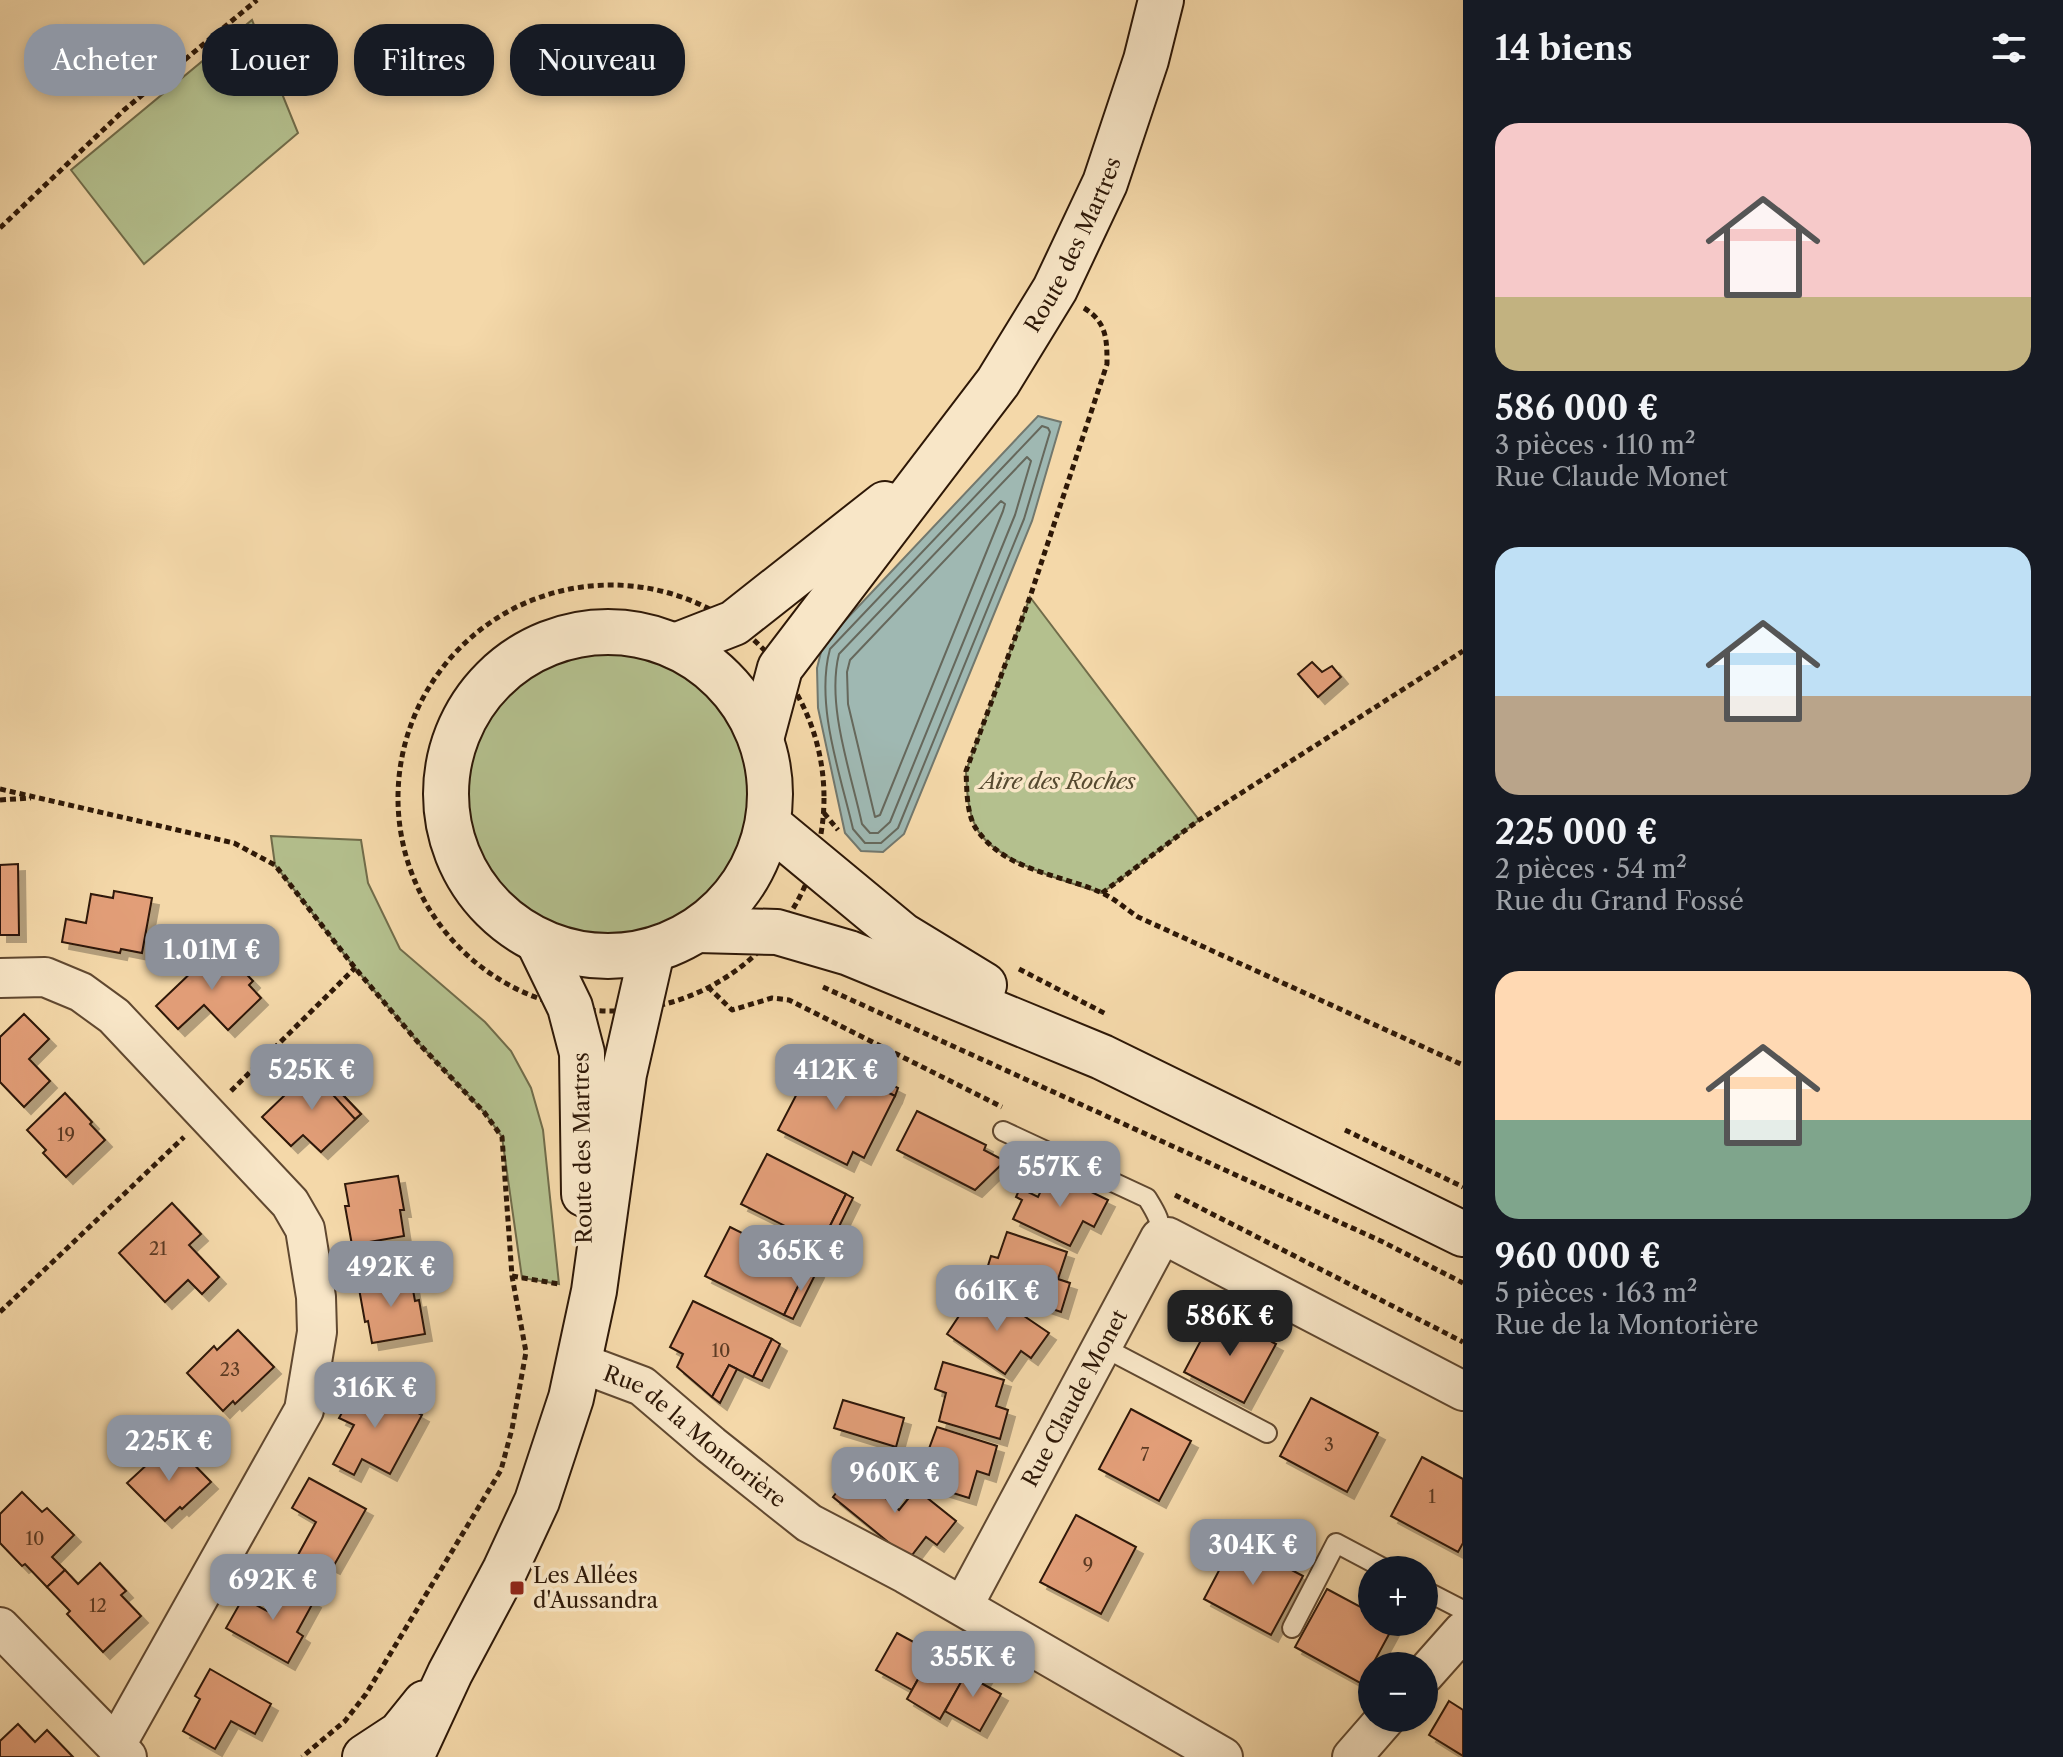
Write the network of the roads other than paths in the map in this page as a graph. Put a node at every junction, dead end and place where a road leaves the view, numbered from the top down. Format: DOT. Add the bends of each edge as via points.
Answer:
graph roads {
  1 [pos="1161,0"];
  2 [pos="935,466"];
  3 [pos="675,646"];
  4 [pos="761,739"];
  5 [pos="768,824"];
  6 [pos="698,930"];
  7 [pos="538,941"];
  8 [pos="652,951"];
  9 [pos="0,978"];
  10 [pos="1106,1037"];
  11 [pos="1003,1131"];
  12 [pos="1463,1234"];
  13 [pos="1160,1238"];
  14 [pos="1101,1346"];
  15 [pos="578,1362"];
  16 [pos="1463,1391"];
  17 [pos="1267,1433"];
  18 [pos="1361,1556"];
  19 [pos="1438,1597"];
  20 [pos="963,1606"];
  21 [pos="1463,1610"];
  22 [pos="0,1627"];
  23 [pos="1292,1628"];
  24 [pos="1463,1631"];
  25 [pos="1438,1659"];
  26 [pos="450,1673"];
  27 [pos="1374,1732"];
  28 [pos="121,1751"];
  29 [pos="365,1757"];
  30 [pos="411,1757"];
  31 [pos="1223,1757"];
  32 [pos="1352,1757"];
  1 -- 2 [label="main road, Route des Martres" via="1105,183 1055,289 998,382"];
  2 -- 3 [label="main road" via="734,623"];
  2 -- 4 [label="main road" via="780,668"];
  3 -- 4 [label="main road" via="711,669 731,690"];
  3 -- 7 [label="main road" via="624,633 573,635 534,649 500,672 473,702 455,739 446,779 449,828 467,874 497,913"];
  4 -- 5 [label="main road" via="770,781"];
  5 -- 6 [label="main road" via="755,865 731,902"];
  5 -- 10 [label="main road" via="827,849 902,935"];
  6 -- 8 [label="main road"];
  6 -- 10 [label="main road" via="765,951 849,953"];
  7 -- 8 [label="main road" via="574,954 613,957"];
  7 -- 15 [label="main road, Route des Martres" via="570,1007 582,1053 585,1288"];
  8 -- 15 [label="main road, Route des Martres" via="624,1074 594,1291"];
  9 -- 28 [label="street" via="45,977 81,992 114,1016 290,1203 305,1229 316,1297 317,1332 304,1410"];
  10 -- 12 [label="main road"];
  11 -- 13 [label="lane" via="1147,1198 1158,1217"];
  13 -- 14 [label="street, Rue Claude Monet"];
  13 -- 16 [label="street" via="1168,1237"];
  14 -- 17 [label="lane"];
  14 -- 20 [label="street, Rue Claude Monet"];
  15 -- 20 [label="street, Rue de la Montorière" via="642,1386 809,1523"];
  15 -- 26 [label="main road, Route des Martres" via="537,1501"];
  18 -- 23 [label="lane" via="1336,1543"];
  19 -- 21 [label="lane"];
  20 -- 31 [label="street, Rue de la Montorière"];
  22 -- 28 [label="street"];
  24 -- 25 [label="street"];
  26 -- 29 [label="main road, Route des Martres" via="400,1734"];
  26 -- 30 [label="main road, Route des Martres"];
  27 -- 32 [label="street"];
}
